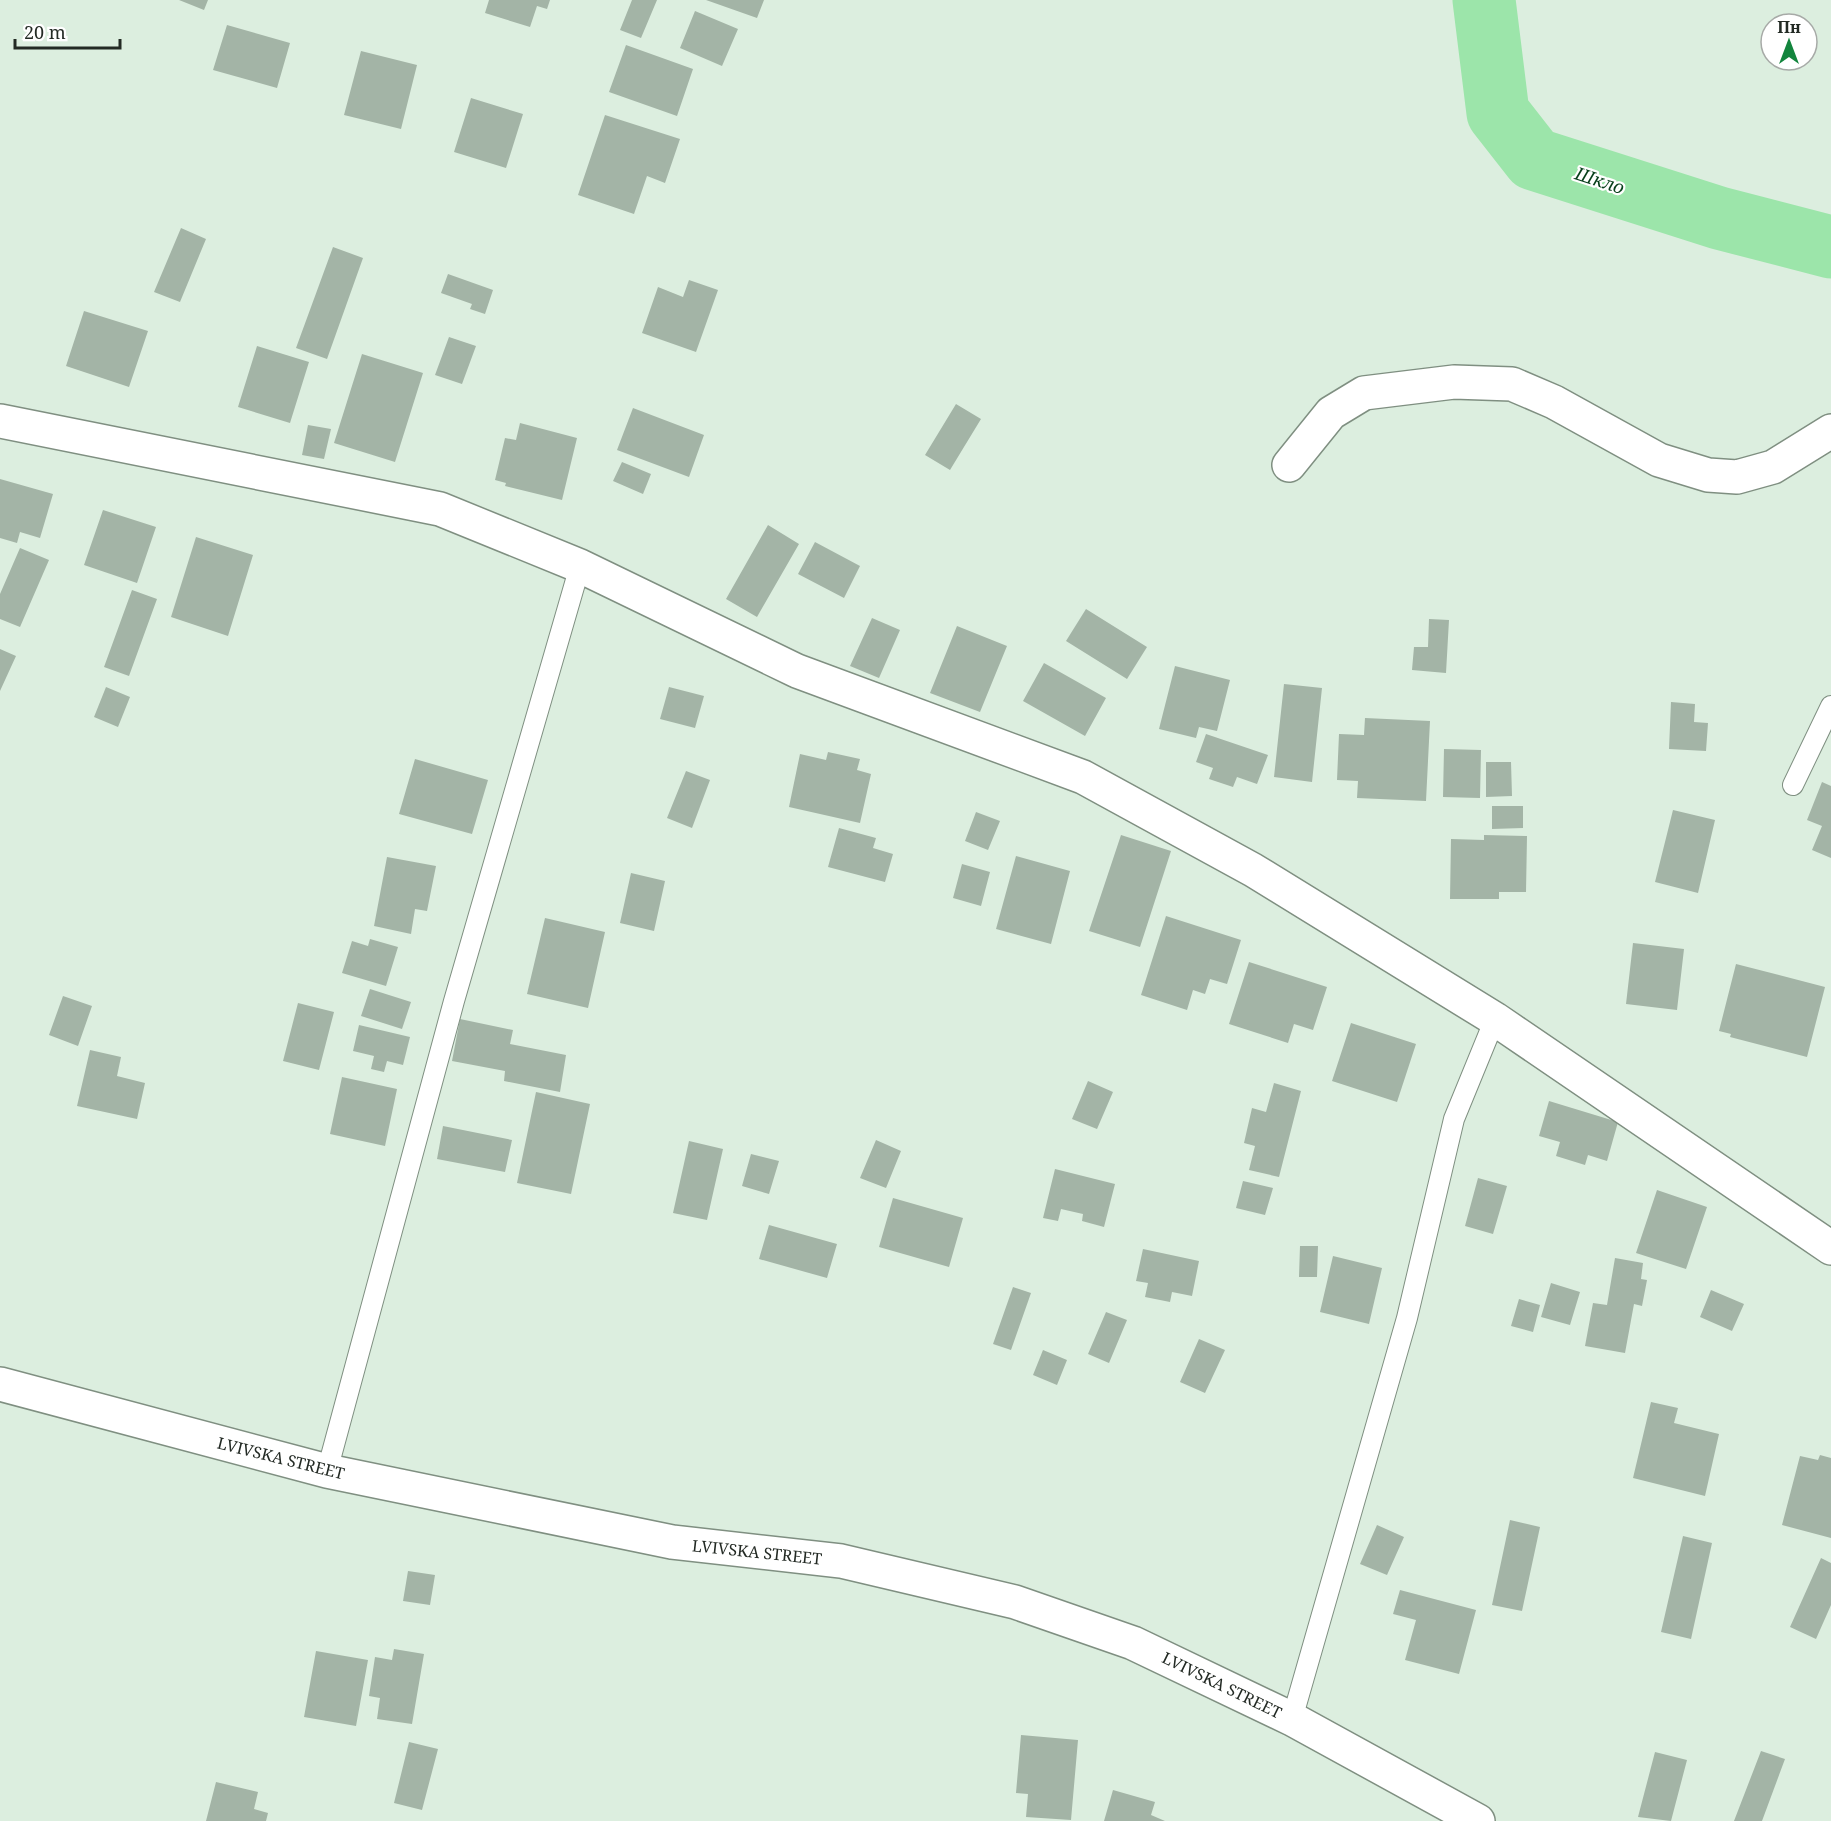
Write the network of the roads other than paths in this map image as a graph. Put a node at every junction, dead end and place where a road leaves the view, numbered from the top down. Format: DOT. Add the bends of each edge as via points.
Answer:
graph roads {
  1 [pos="0,421"];
  2 [pos="1831,431"];
  3 [pos="1289,465"];
  4 [pos="580,566"];
  5 [pos="1831,706"];
  6 [pos="1793,784"];
  7 [pos="1495,1019"];
  8 [pos="1831,1248"];
  9 [pos="0,1384"];
  10 [pos="327,1471"];
  11 [pos="1292,1719"];
  12 [pos="1478,1821"];
  1 -- 4 [label="street" via="440,509"];
  2 -- 3 [label="street" via="1773,467 1737,477 1708,475 1659,460 1554,402 1512,384 1455,382 1364,393 1331,414"];
  4 -- 7 [label="street" via="797,671 1083,777 1253,870"];
  4 -- 10 [label="lane" via="454,1001"];
  5 -- 6 [label="lane"];
  7 -- 8 [label="street"];
  7 -- 11 [label="lane" via="1455,1119 1407,1318"];
  9 -- 10 [label="street, LVIVSKA STREET"];
  10 -- 11 [label="street, LVIVSKA STREET" via="672,1542 841,1561 1015,1602 1133,1643"];
  11 -- 12 [label="street, LVIVSKA STREET"];
}
